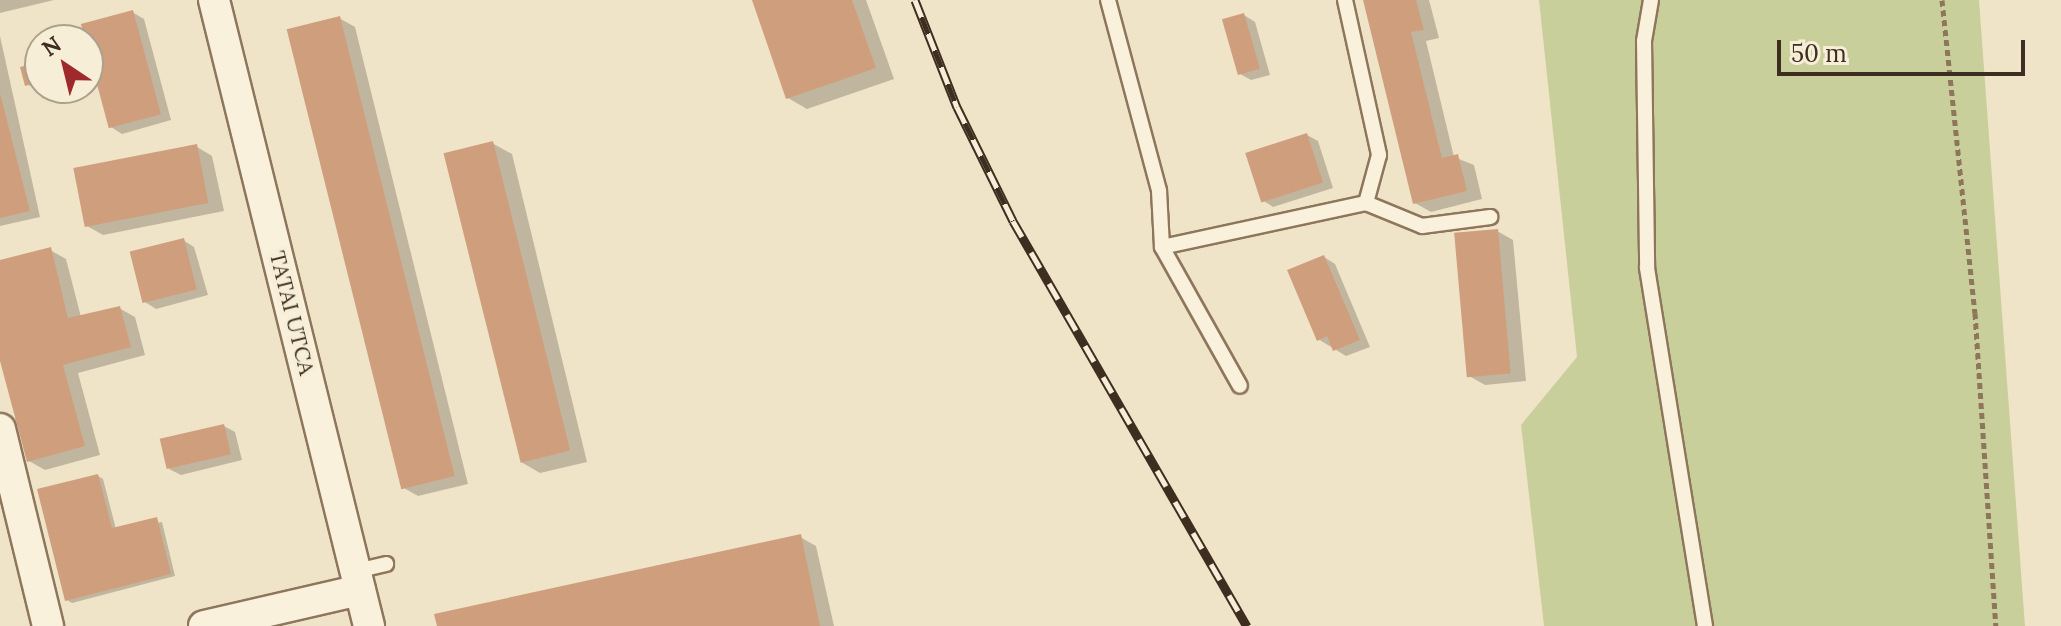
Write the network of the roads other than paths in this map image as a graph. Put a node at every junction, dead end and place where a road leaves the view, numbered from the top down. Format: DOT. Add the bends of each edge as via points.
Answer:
graph roads {
  1 [pos="214,0"];
  2 [pos="1108,0"];
  3 [pos="1345,0"];
  4 [pos="1651,0"];
  5 [pos="1366,203"];
  6 [pos="1490,217"];
  7 [pos="1162,247"];
  8 [pos="1240,386"];
  9 [pos="0,429"];
  10 [pos="386,564"];
  11 [pos="358,581"];
  12 [pos="48,626"];
  13 [pos="204,626"];
  14 [pos="369,626"];
  15 [pos="1705,626"];
  1 -- 11 [label="street, TATAI UTCA"];
  2 -- 7 [label="lane" via="1159,191"];
  3 -- 5 [label="lane" via="1379,155"];
  4 -- 15 [label="lane" via="1644,41 1647,268"];
  5 -- 6 [label="lane" via="1422,226"];
  5 -- 7 [label="lane"];
  7 -- 8 [label="lane"];
  9 -- 12 [label="street"];
  10 -- 11 [label="lane"];
  11 -- 13 [label="street"];
  11 -- 14 [label="street, TATAI UTCA"];
}
